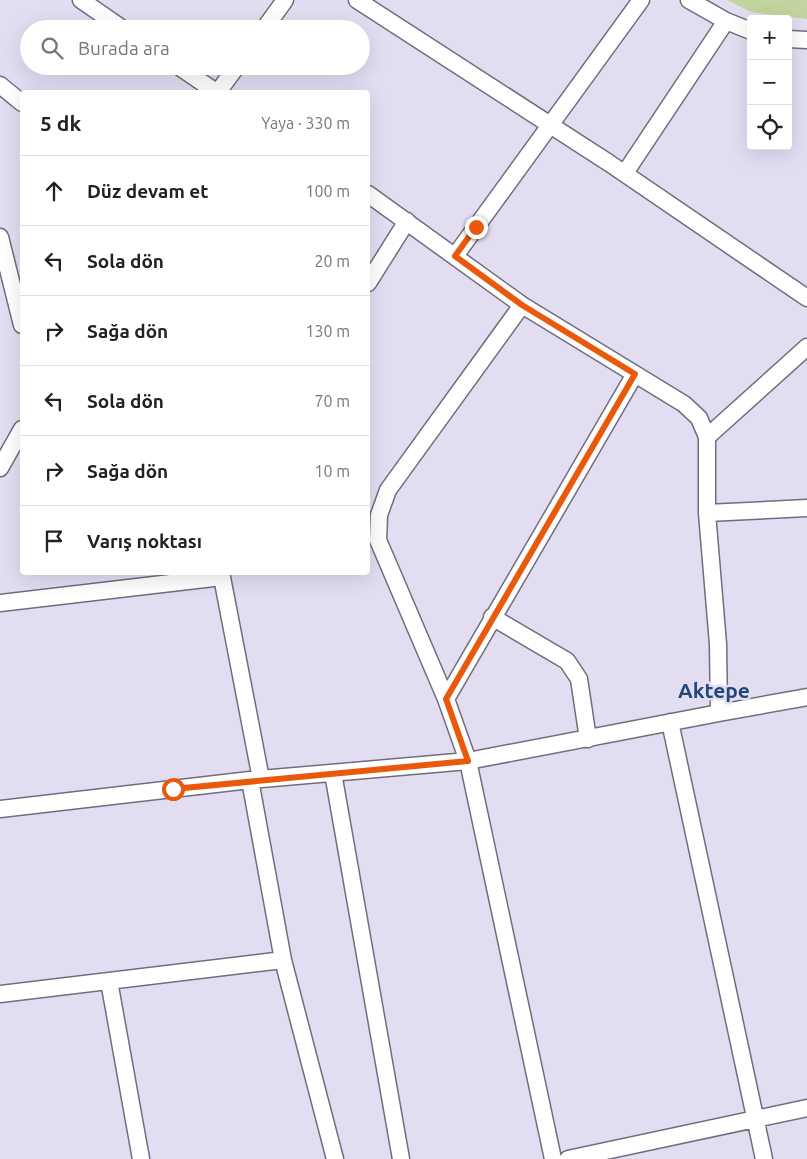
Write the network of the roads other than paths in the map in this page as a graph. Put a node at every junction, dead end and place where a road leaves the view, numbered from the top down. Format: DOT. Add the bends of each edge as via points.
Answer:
graph roads {
  1 [pos="81,0"];
  2 [pos="285,0"];
  3 [pos="357,0"];
  4 [pos="641,0"];
  5 [pos="689,0"];
  6 [pos="110,20"];
  7 [pos="271,20"];
  8 [pos="726,21"];
  9 [pos="747,29"];
  10 [pos="792,38"];
  11 [pos="807,40"];
  12 [pos="192,75"];
  13 [pos="230,75"];
  14 [pos="0,85"];
  15 [pos="214,90"];
  16 [pos="219,90"];
  17 [pos="20,101"];
  18 [pos="550,124"];
  19 [pos="625,174"];
  20 [pos="370,195"];
  21 [pos="407,221"];
  22 [pos="0,237"];
  23 [pos="455,256"];
  24 [pos="370,280"];
  25 [pos="807,298"];
  26 [pos="522,305"];
  27 [pos="20,316"];
  28 [pos="807,347"];
  29 [pos="635,374"];
  30 [pos="20,433"];
  31 [pos="707,437"];
  32 [pos="0,468"];
  33 [pos="807,508"];
  34 [pos="707,513"];
  35 [pos="373,523"];
  36 [pos="222,575"];
  37 [pos="0,603"];
  38 [pos="492,617"];
  39 [pos="807,697"];
  40 [pos="446,699"];
  41 [pos="720,713"];
  42 [pos="670,722"];
  43 [pos="588,739"];
  44 [pos="468,761"];
  45 [pos="333,772"];
  46 [pos="256,780"];
  47 [pos="0,809"];
  48 [pos="283,960"];
  49 [pos="109,981"];
  50 [pos="0,994"];
  51 [pos="807,1108"];
  52 [pos="756,1120"];
  53 [pos="141,1159"];
  54 [pos="335,1159"];
  55 [pos="401,1159"];
  56 [pos="553,1159"];
  57 [pos="568,1159"];
  58 [pos="764,1159"];
  1 -- 6 [label="street"];
  2 -- 7 [label="street"];
  3 -- 18 [label="street"];
  4 -- 18 [label="street"];
  5 -- 8 [label="street"];
  8 -- 9 [label="street"];
  8 -- 19 [label="street"];
  10 -- 11 [label="street"];
  12 -- 15 [label="street"];
  13 -- 16 [label="street"];
  14 -- 17 [label="street"];
  18 -- 19 [label="street"];
  18 -- 23 [label="street"];
  19 -- 25 [label="street"];
  20 -- 21 [label="street"];
  21 -- 23 [label="street"];
  21 -- 24 [label="street"];
  22 -- 27 [label="street"];
  23 -- 26 [label="street"];
  26 -- 29 [label="street"];
  26 -- 35 [label="street" via="388,490"];
  28 -- 31 [label="street"];
  29 -- 31 [label="street" via="684,404 700,418"];
  29 -- 38 [label="street"];
  30 -- 32 [label="street"];
  31 -- 34 [label="street"];
  33 -- 34 [label="street"];
  34 -- 41 [label="street"];
  35 -- 40 [label="street"];
  36 -- 37 [label="street"];
  36 -- 46 [label="street"];
  38 -- 40 [label="street"];
  38 -- 43 [label="street" via="567,661 579,679"];
  39 -- 41 [label="street"];
  40 -- 44 [label="street"];
  41 -- 42 [label="street"];
  42 -- 43 [label="street"];
  42 -- 52 [label="street"];
  43 -- 44 [label="street"];
  44 -- 45 [label="street"];
  44 -- 56 [label="street"];
  45 -- 46 [label="street"];
  45 -- 55 [label="street"];
  46 -- 47 [label="street"];
  46 -- 48 [label="street"];
  48 -- 49 [label="street"];
  48 -- 54 [label="street"];
  49 -- 50 [label="street"];
  49 -- 53 [label="street"];
  51 -- 52 [label="street"];
  52 -- 57 [label="street"];
  52 -- 58 [label="street"];
}
